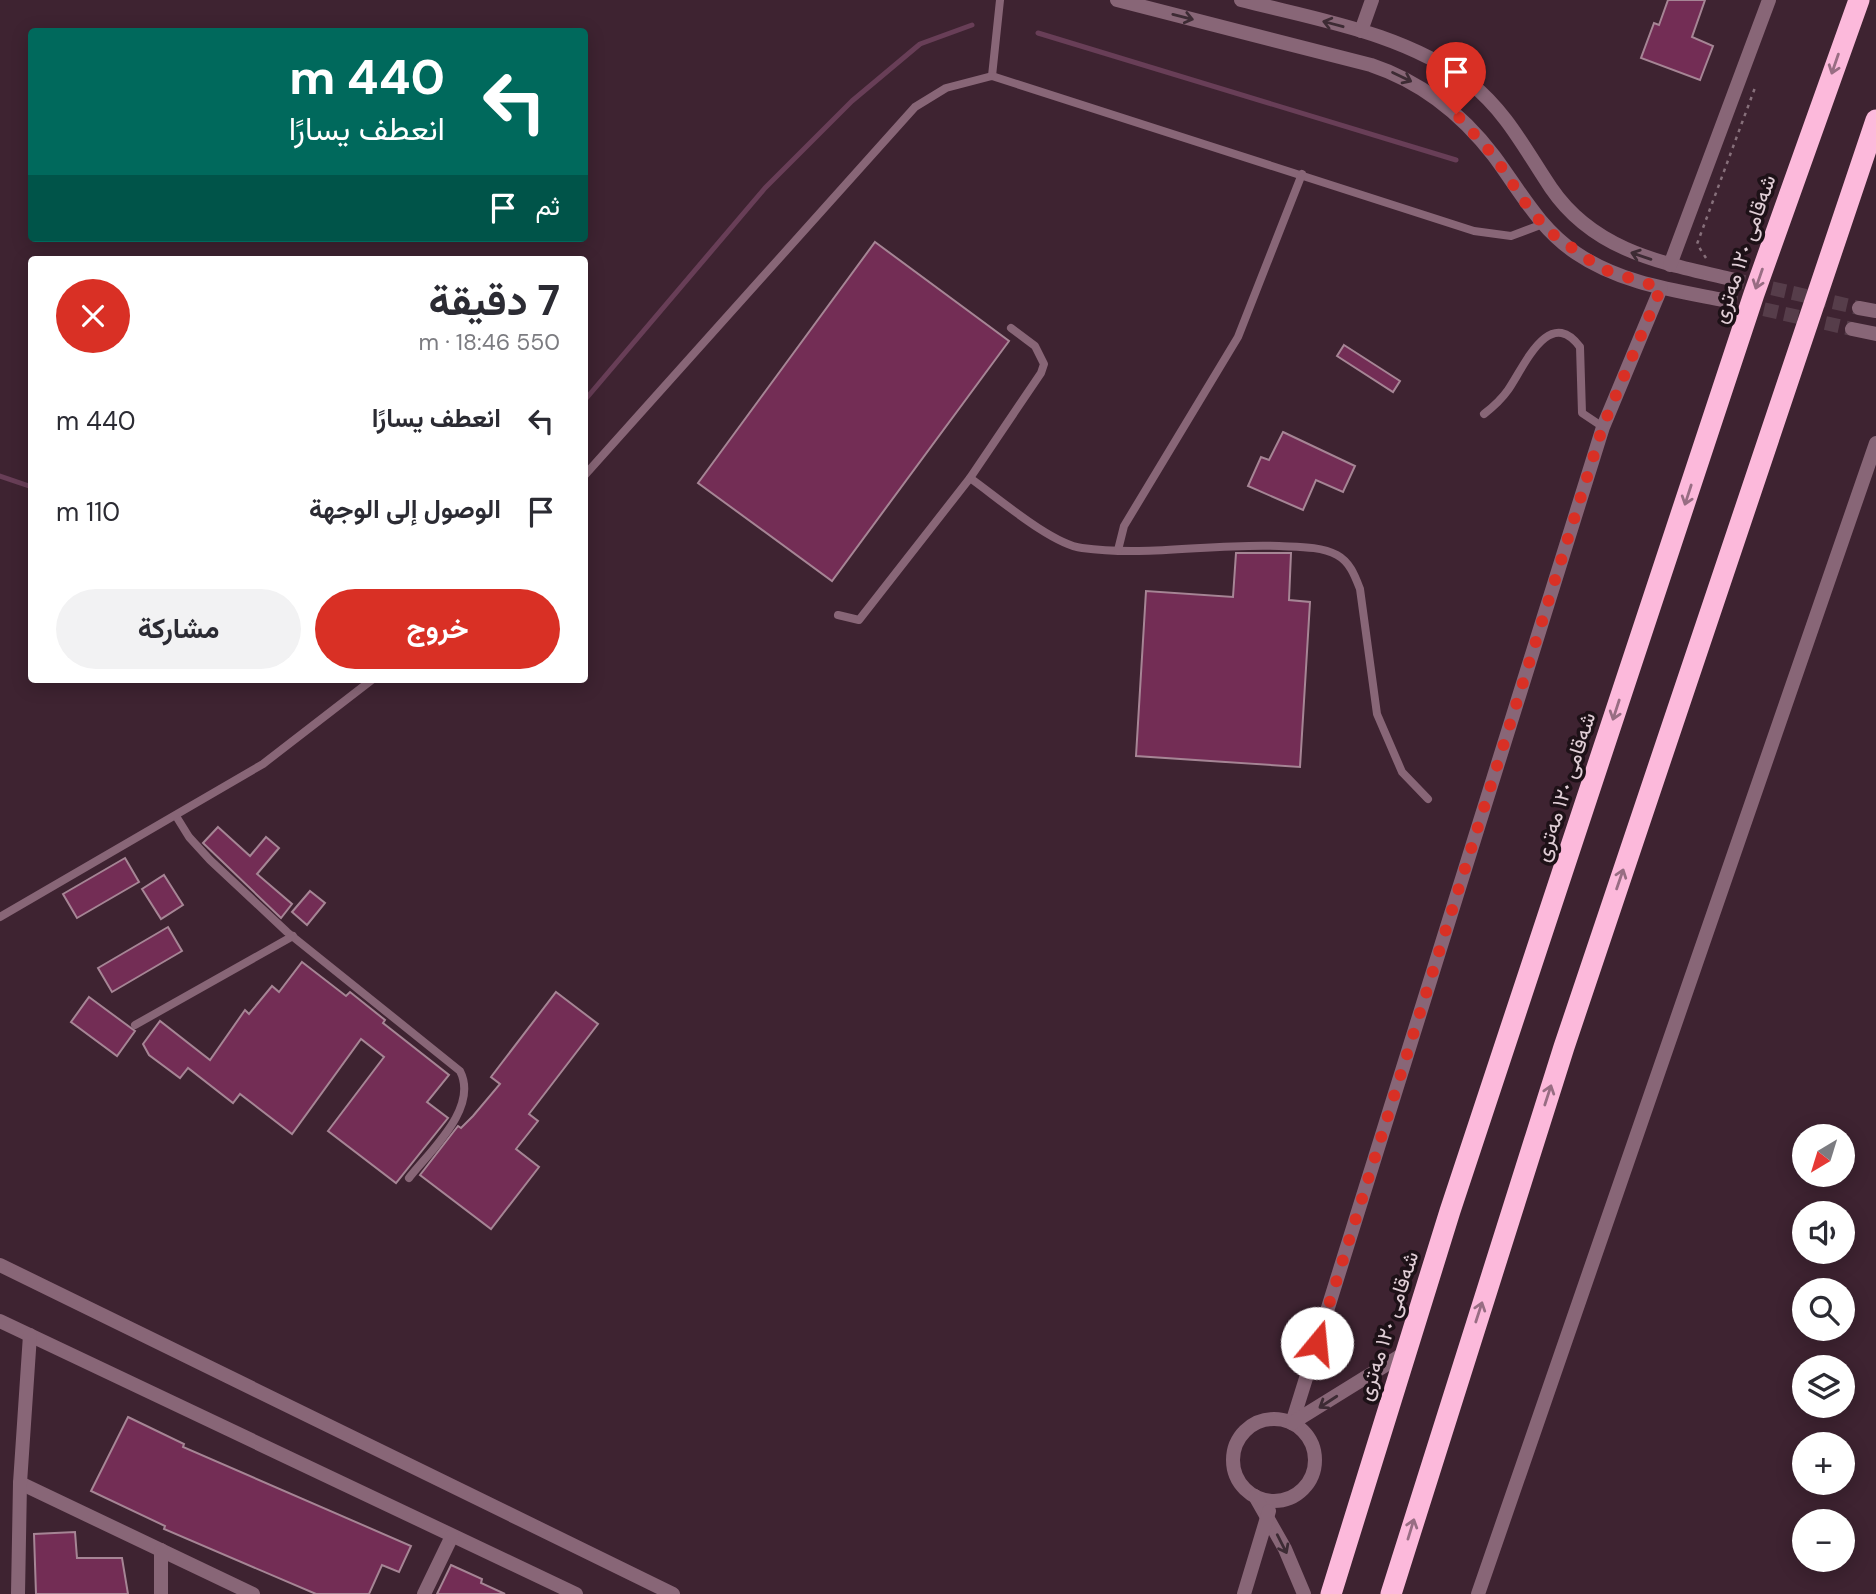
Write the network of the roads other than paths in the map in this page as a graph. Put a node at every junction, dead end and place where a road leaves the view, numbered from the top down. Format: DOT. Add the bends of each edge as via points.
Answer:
graph roads {
  1 [pos="1000,0"];
  2 [pos="1117,0"];
  3 [pos="1241,0"];
  4 [pos="1372,0"];
  5 [pos="1769,0"];
  6 [pos="1859,0"];
  7 [pos="1361,31"];
  8 [pos="992,76"];
  9 [pos="1876,120"];
  10 [pos="1302,174"];
  11 [pos="1543,224"];
  12 [pos="1670,265"];
  13 [pos="1731,279"];
  14 [pos="1661,288"];
  15 [pos="1723,300"];
  16 [pos="1859,307"];
  17 [pos="1876,311"];
  18 [pos="1011,328"];
  19 [pos="1852,329"];
  20 [pos="1876,334"];
  21 [pos="1484,414"];
  22 [pos="1603,426"];
  23 [pos="1876,443"];
  24 [pos="588,472"];
  25 [pos="970,478"];
  26 [pos="1118,550"];
  27 [pos="838,615"];
  28 [pos="368,683"];
  29 [pos="1428,799"];
  30 [pos="176,816"];
  31 [pos="0,917"];
  32 [pos="293,936"];
  33 [pos="135,1025"];
  34 [pos="409,1178"];
  35 [pos="0,1265"];
  36 [pos="0,1321"];
  37 [pos="30,1335"];
  38 [pos="1405,1353"];
  39 [pos="1292,1423"];
  40 [pos="20,1483"];
  41 [pos="1255,1496"];
  42 [pos="1273,1500"];
  43 [pos="1268,1517"];
  44 [pos="452,1536"];
  45 [pos="161,1550"];
  46 [pos="18,1594"];
  47 [pos="161,1594"];
  48 [pos="253,1594"];
  49 [pos="424,1594"];
  50 [pos="576,1594"];
  51 [pos="673,1594"];
  52 [pos="1244,1594"];
  53 [pos="1304,1594"];
  54 [pos="1331,1594"];
  55 [pos="1391,1594"];
  56 [pos="1478,1594"];
  1 -- 8 [label="lane"];
  2 -- 11 [label="street, one-way" via="1371,65 1408,79 1441,100 1469,128"];
  7 -- 3 [label="street, one-way"];
  4 -- 7 [label="street"];
  5 -- 12 [label="street"];
  6 -- 38 [label="highway, شەقامی ١٢٠ مەتری, one-way" via="1749,307"];
  12 -- 7 [label="street, one-way" via="1616,246 1570,211 1516,133 1471,84 1431,57"];
  8 -- 10 [label="lane"];
  8 -- 24 [label="lane" via="946,88 915,107"];
  55 -- 9 [label="highway, one-way" via="1568,1034"];
  10 -- 11 [label="lane" via="1474,231 1511,236"];
  10 -- 26 [label="lane" via="1238,337 1124,526"];
  11 -- 14 [label="street" via="1575,253 1602,269"];
  12 -- 13 [label="street"];
  14 -- 15 [label="street"];
  14 -- 22 [label="street"];
  16 -- 17 [label="street"];
  18 -- 25 [label="lane" via="1035,346 1044,364"];
  19 -- 20 [label="street"];
  21 -- 22 [label="lane" via="1500,400 1545,337 1566,333 1580,347 1582,413"];
  22 -- 39 [label="street"];
  23 -- 56 [label="street"];
  25 -- 26 [label="lane" via="1059,541 1080,548"];
  25 -- 27 [label="lane" via="859,620"];
  26 -- 29 [label="lane" via="1229,544 1311,548 1346,561 1360,589 1377,714 1402,772"];
  28 -- 30 [label="lane" via="263,764"];
  30 -- 31 [label="lane"];
  30 -- 32 [label="lane" via="210,859"];
  32 -- 33 [label="lane"];
  32 -- 34 [label="lane" via="451,1062 466,1082 466,1094 455,1117"];
  35 -- 51 [label="street"];
  36 -- 37 [label="street"];
  37 -- 40 [label="street"];
  37 -- 44 [label="street"];
  38 -- 39 [label="street, one-way"];
  38 -- 54 [label="highway, شەقامی ١٢٠ مەتری"];
  39 -- 41 [label="street" via="1264,1420 1251,1425 1238,1441 1233,1462 1236,1476"];
  39 -- 42 [label="street" via="1310,1441 1314,1466 1303,1488 1293,1496"];
  40 -- 45 [label="street"];
  40 -- 46 [label="street"];
  41 -- 42 [label="street"];
  41 -- 43 [label="street"];
  42 -- 43 [label="street"];
  43 -- 52 [label="street"];
  43 -- 53 [label="street, one-way"];
  44 -- 49 [label="street"];
  44 -- 50 [label="street"];
  45 -- 47 [label="street"];
  45 -- 48 [label="street"];
}
